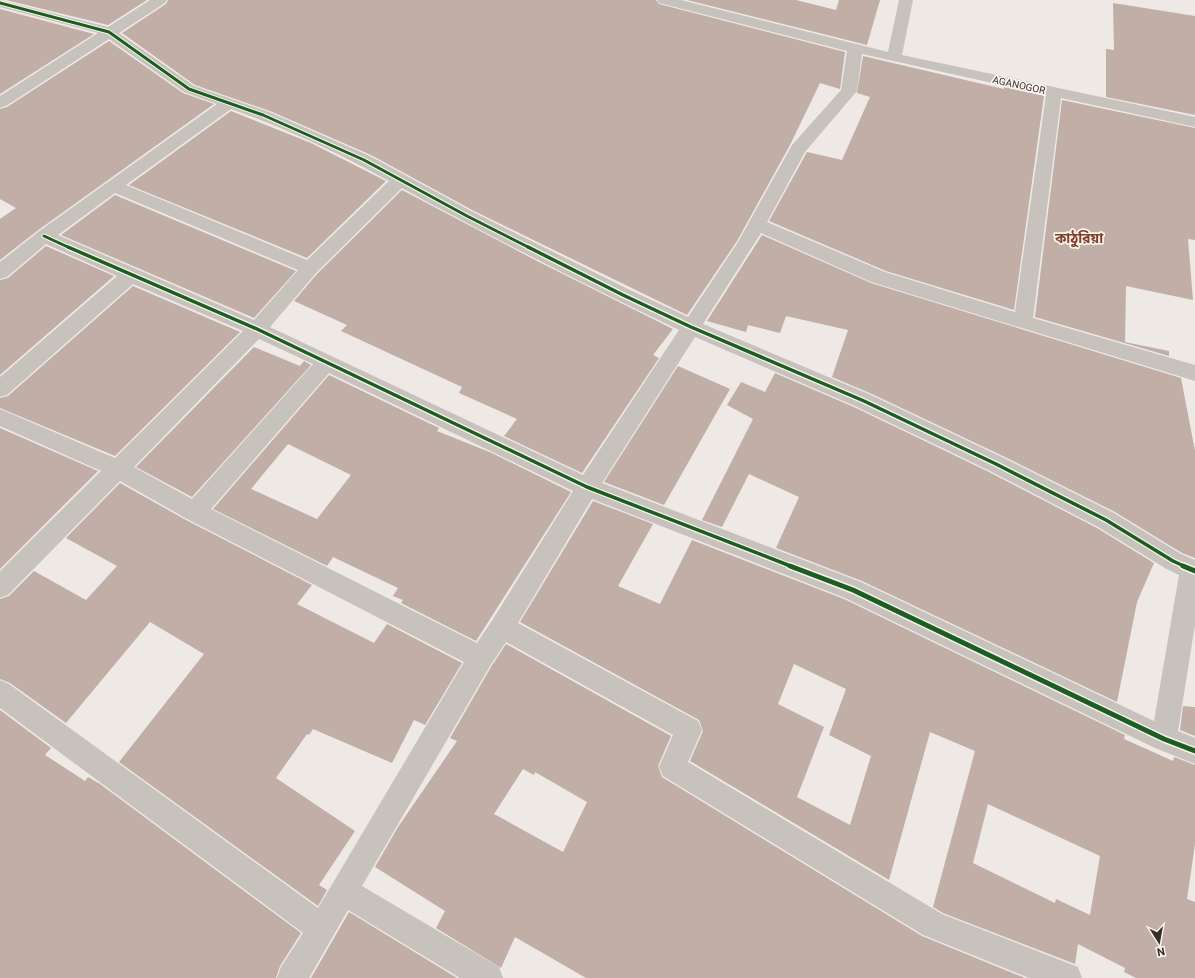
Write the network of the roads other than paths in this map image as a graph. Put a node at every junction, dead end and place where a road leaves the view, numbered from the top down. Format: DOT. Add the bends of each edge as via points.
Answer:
graph roads {
  1 [pos="160,0"];
  2 [pos="664,0"];
  3 [pos="906,0"];
  4 [pos="0,2"];
  5 [pos="708,6"];
  6 [pos="109,32"];
  7 [pos="850,47"];
  8 [pos="894,58"];
  9 [pos="1054,92"];
  10 [pos="0,103"];
  11 [pos="228,103"];
  12 [pos="1195,122"];
  13 [pos="400,180"];
  14 [pos="113,186"];
  15 [pos="756,224"];
  16 [pos="44,236"];
  17 [pos="310,268"];
  18 [pos="0,272"];
  19 [pos="130,275"];
  20 [pos="1023,322"];
  21 [pos="691,327"];
  22 [pos="256,329"];
  23 [pos="326,364"];
  24 [pos="1195,373"];
  25 [pos="0,389"];
  26 [pos="0,416"];
  27 [pos="118,469"];
  28 [pos="587,487"];
  29 [pos="196,512"];
  30 [pos="1193,571"];
  31 [pos="0,586"];
  32 [pos="502,627"];
  33 [pos="481,658"];
  34 [pos="0,694"];
  35 [pos="1164,739"];
  36 [pos="1195,751"];
  37 [pos="343,891"];
  38 [pos="322,929"];
  39 [pos="292,978"];
  40 [pos="488,978"];
  41 [pos="1066,978"];
  1 -- 6 [label="street"];
  2 -- 5 [label="street, AGANOGOR"];
  3 -- 8 [label="street"];
  4 -- 6 [label="street"];
  5 -- 7 [label="street, AGANOGOR"];
  6 -- 10 [label="street"];
  6 -- 11 [label="street" via="189,89"];
  7 -- 8 [label="street, AGANOGOR"];
  7 -- 15 [label="street" via="849,91 798,149"];
  8 -- 9 [label="street, AGANOGOR"];
  9 -- 12 [label="street, AGANOGOR"];
  9 -- 20 [label="street"];
  11 -- 13 [label="street" via="263,115 364,160"];
  11 -- 14 [label="street"];
  13 -- 17 [label="street"];
  13 -- 21 [label="street" via="623,295"];
  14 -- 16 [label="street"];
  14 -- 17 [label="street"];
  15 -- 20 [label="street" via="878,277"];
  15 -- 21 [label="street"];
  16 -- 18 [label="street"];
  16 -- 19 [label="street"];
  17 -- 22 [label="street"];
  19 -- 22 [label="street"];
  19 -- 25 [label="street"];
  20 -- 24 [label="street"];
  21 -- 28 [label="street"];
  21 -- 30 [label="street" via="864,401 989,461 1106,520"];
  22 -- 23 [label="street"];
  22 -- 27 [label="street"];
  23 -- 28 [label="street"];
  23 -- 29 [label="street"];
  26 -- 27 [label="street"];
  27 -- 29 [label="street"];
  27 -- 31 [label="street"];
  28 -- 32 [label="street"];
  28 -- 35 [label="street" via="853,590"];
  29 -- 33 [label="street"];
  30 -- 35 [label="street"];
  32 -- 33 [label="street"];
  32 -- 41 [label="street" via="689,730 672,767 933,925"];
  33 -- 37 [label="street"];
  34 -- 38 [label="street"];
  35 -- 36 [label="street"];
  37 -- 38 [label="street"];
  37 -- 40 [label="street"];
  38 -- 39 [label="street"];
}
